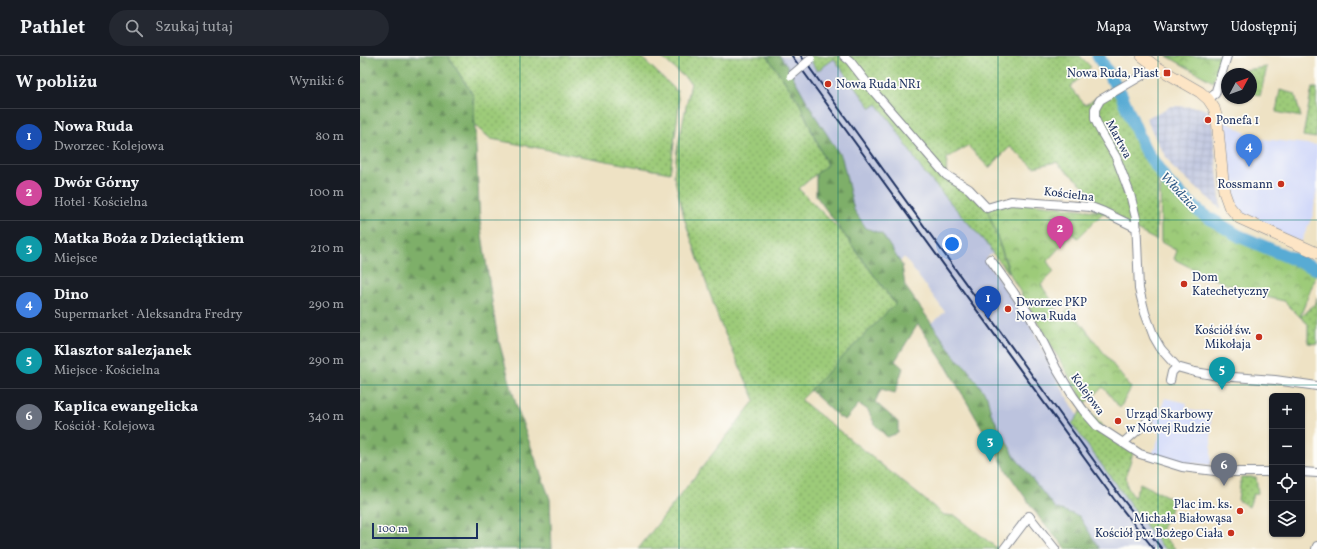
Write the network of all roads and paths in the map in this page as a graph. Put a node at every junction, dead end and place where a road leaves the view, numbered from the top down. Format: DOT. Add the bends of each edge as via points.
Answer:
graph roads {
  1 [pos="844,56"];
  2 [pos="1142,56"];
  3 [pos="1227,56"];
  4 [pos="813,58"];
  5 [pos="1155,66"];
  6 [pos="791,76"];
  7 [pos="1208,99"];
  8 [pos="1137,228"];
  9 [pos="1317,253"];
  10 [pos="990,259"];
  11 [pos="1177,367"];
  12 [pos="1170,381"];
  13 [pos="1317,386"];
  14 [pos="1149,420"];
  15 [pos="1123,443"];
  16 [pos="1269,472"];
  17 [pos="1305,472"];
  18 [pos="1317,472"];
  19 [pos="1317,546"];
  20 [pos="1004,549"];
  21 [pos="1055,549"];
  22 [pos="1316,549"];
  1 -- 8 [label="street, Kościelna" via="946,175 969,188 987,208 1012,201 1091,207"];
  2 -- 5 [label="street"];
  3 -- 7 [label="street" via="1215,94"];
  4 -- 6 [label="street, bridge"];
  5 -- 7 [label="street"];
  5 -- 8 [label="street, Martwa" via="1100,100 1096,109 1095,119 1122,171"];
  7 -- 9 [label="street" via="1217,118 1224,192 1229,206 1239,218"];
  8 -- 11 [label="street" via="1141,301 1154,337"];
  10 -- 15 [label="street, Kolejowa" via="1029,314 1056,368 1083,410 1097,426"];
  11 -- 12 [label="street" via="1172,372"];
  11 -- 13 [label="street" via="1219,376"];
  14 -- 15 [label="street"];
  15 -- 16 [label="street, Kolejowa" via="1140,454 1182,467 1223,472"];
  17 -- 18 [label="street"];
  19 -- 22 [label="street"];
  20 -- 21 [label="street" via="1029,516"];
}
